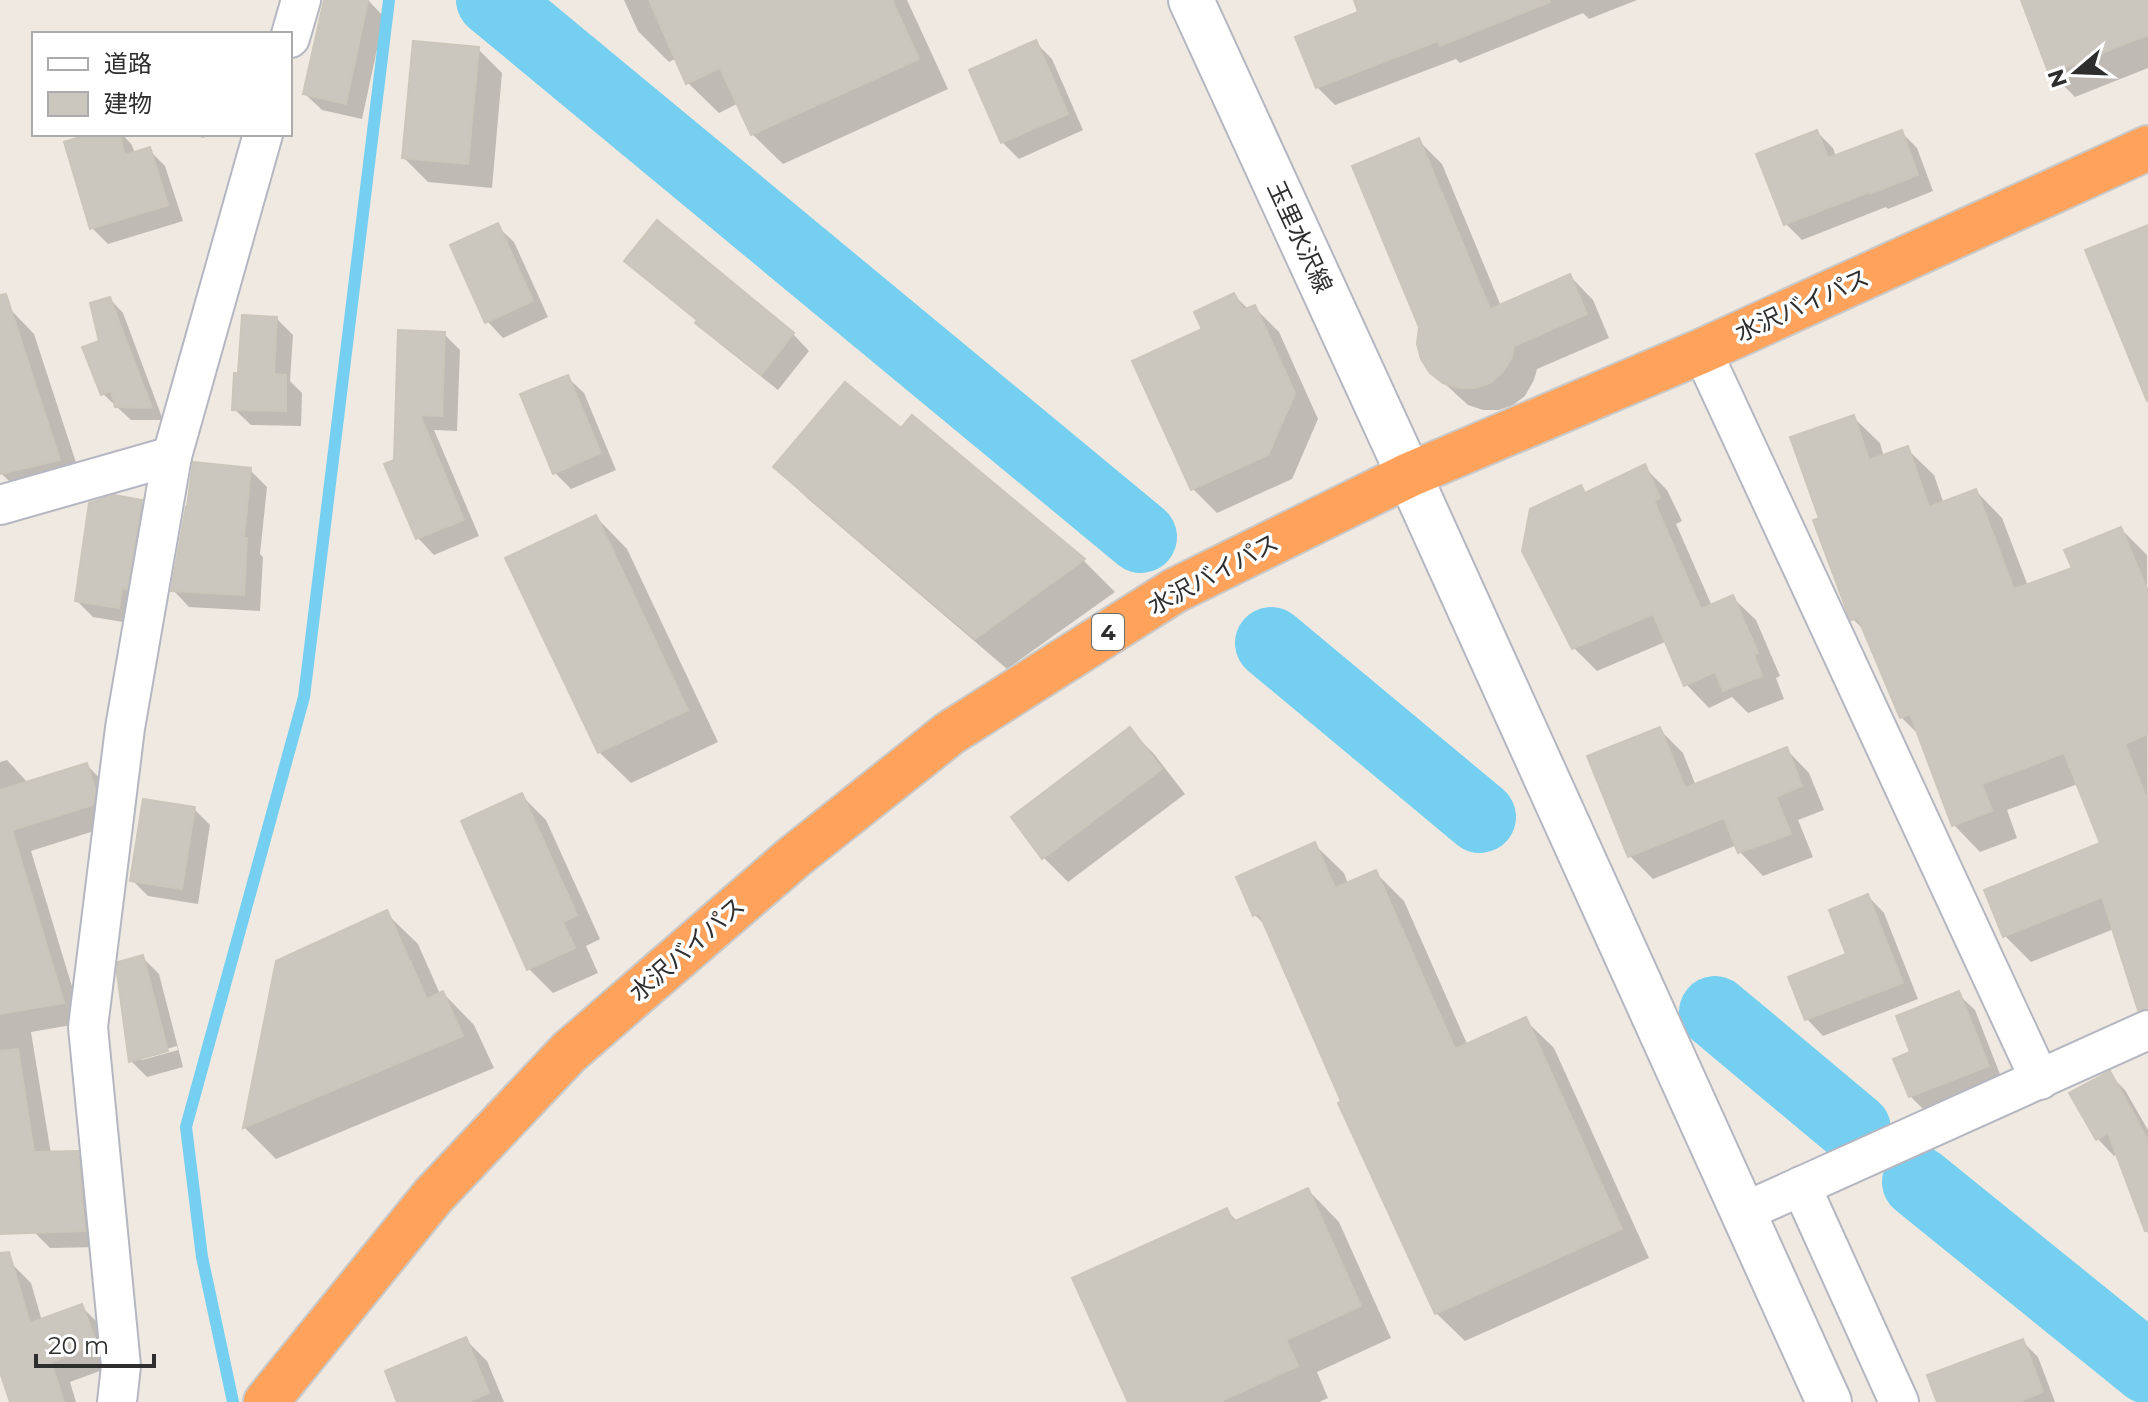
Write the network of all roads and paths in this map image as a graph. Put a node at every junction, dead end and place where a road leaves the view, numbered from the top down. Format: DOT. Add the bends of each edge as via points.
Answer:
graph roads {
  1 [pos="301,0"];
  2 [pos="1191,0"];
  3 [pos="292,32"];
  4 [pos="262,136"];
  5 [pos="2148,148"];
  6 [pos="1702,351"];
  7 [pos="172,456"];
  8 [pos="1409,475"];
  9 [pos="0,505"];
  10 [pos="2148,1030"];
  11 [pos="2040,1080"];
  12 [pos="1801,1186"];
  13 [pos="1744,1212"];
  14 [pos="117,1402"];
  15 [pos="266,1402"];
  16 [pos="1829,1402"];
  17 [pos="1899,1402"];
  1 -- 3 [label="street"];
  2 -- 8 [label="street, 玉里水沢線"];
  4 -- 7 [label="street"];
  5 -- 6 [label="highway, 水沢バイパス / 4"];
  6 -- 8 [label="highway, 水沢バイパス / 4"];
  6 -- 11 [label="street"];
  7 -- 9 [label="street"];
  7 -- 14 [label="street" via="125,728 88,1027 121,1366"];
  8 -- 13 [label="street, 玉里水沢線"];
  8 -- 15 [label="highway, 水沢バイパス / 4" via="1174,591 950,733 794,857 569,1052 433,1196"];
  10 -- 11 [label="street"];
  11 -- 12 [label="street"];
  12 -- 13 [label="street"];
  12 -- 17 [label="street"];
  13 -- 16 [label="street, 玉里水沢線"];
}
